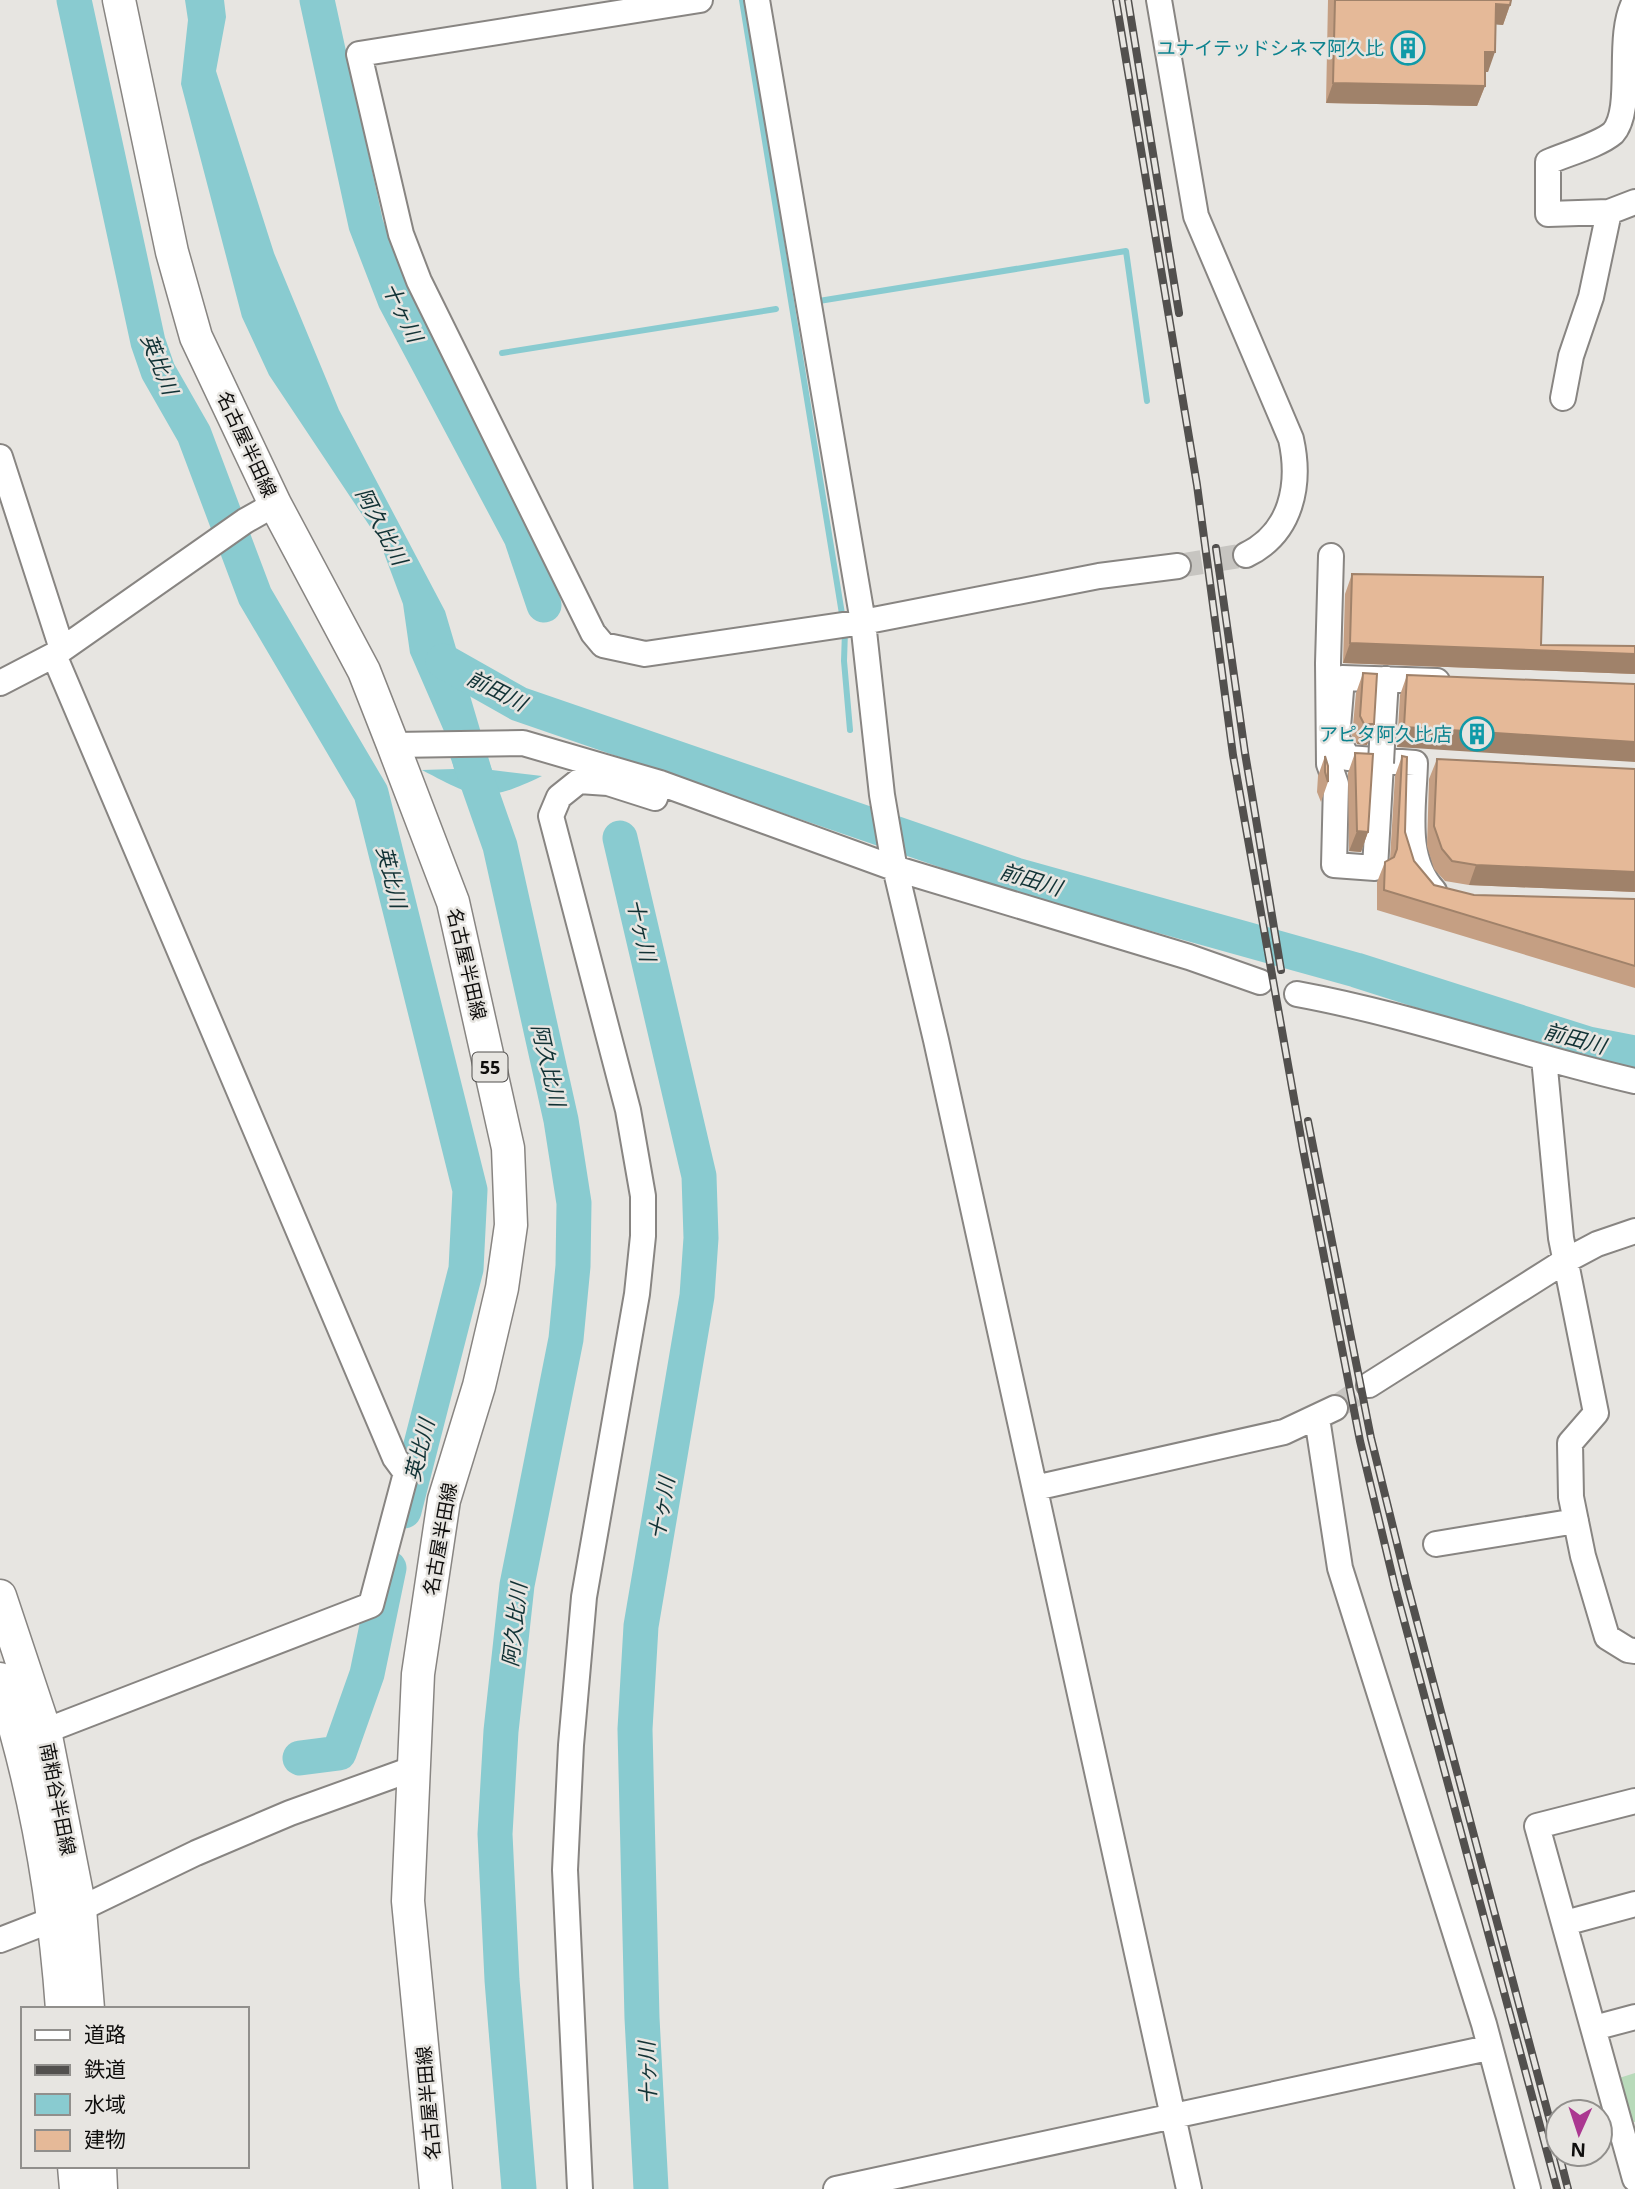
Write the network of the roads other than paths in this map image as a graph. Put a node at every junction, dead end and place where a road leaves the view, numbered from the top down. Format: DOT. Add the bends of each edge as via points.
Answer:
graph roads {
  1 [pos="119,0"];
  2 [pos="700,0"];
  3 [pos="757,0"];
  4 [pos="1159,0"];
  5 [pos="1635,1"];
  6 [pos="1635,202"];
  7 [pos="1609,212"];
  8 [pos="1563,398"];
  9 [pos="0,457"];
  10 [pos="275,504"];
  11 [pos="1246,555"];
  12 [pos="1331,556"];
  13 [pos="1178,566"];
  14 [pos="863,622"];
  15 [pos="58,652"];
  16 [pos="1386,679"];
  17 [pos="1455,682"];
  18 [pos="0,683"];
  19 [pos="393,745"];
  20 [pos="1415,764"];
  21 [pos="1443,765"];
  22 [pos="660,783"];
  23 [pos="894,864"];
  24 [pos="1457,898"];
  25 [pos="1260,982"];
  26 [pos="1297,994"];
  27 [pos="1544,1058"];
  28 [pos="1635,1081"];
  29 [pos="1635,1231"];
  30 [pos="1564,1261"];
  31 [pos="1369,1385"];
  32 [pos="1035,1488"];
  33 [pos="1576,1521"];
  34 [pos="1436,1544"];
  35 [pos="0,1596"];
  36 [pos="1635,1651"];
  37 [pos="0,1679"];
  38 [pos="45,1731"];
  39 [pos="412,1769"];
  40 [pos="1635,1801"];
  41 [pos="1635,1904"];
  42 [pos="68,1914"];
  43 [pos="1564,1923"];
  44 [pos="0,1940"];
  45 [pos="62,2007"];
  46 [pos="88,2007"];
  47 [pos="1635,2017"];
  48 [pos="1594,2028"];
  49 [pos="1488,2048"];
  50 [pos="1173,2115"];
  51 [pos="1629,2135"];
  52 [pos="74,2168"];
  53 [pos="100,2168"];
  54 [pos="1635,2179"];
  55 [pos="76,2189"];
  56 [pos="102,2189"];
  57 [pos="436,2189"];
  58 [pos="580,2189"];
  59 [pos="836,2189"];
  60 [pos="1189,2189"];
  61 [pos="1528,2189"];
  1 -- 10 [label="main road, 名古屋半田線 / 55" via="172,252 197,337"];
  2 -- 14 [label="street" via="359,54 401,234 419,281 588,628 603,645 645,654"];
  3 -- 14 [label="street"];
  4 -- 11 [label="street" via="1196,216 1295,456 1294,496 1286,514 1270,539"];
  5 -- 7 [label="street" via="1629,16 1628,93 1621,122 1611,135 1548,162 1548,214"];
  6 -- 7 [label="street"];
  7 -- 8 [label="street"];
  9 -- 15 [label="street"];
  10 -- 15 [label="street"];
  10 -- 19 [label="main road, 名古屋半田線 / 55" via="364,671"];
  12 -- 16 [label="street" via="1329,764 1336,783 1334,865 1375,868"];
  13 -- 14 [label="street" via="1099,576"];
  14 -- 23 [label="street"];
  15 -- 18 [label="street"];
  15 -- 38 [label="street" via="390,1446 406,1473 371,1605"];
  16 -- 17 [label="street"];
  16 -- 20 [label="street" via="1342,678 1337,739 1348,758"];
  19 -- 22 [label="street" via="523,743"];
  19 -- 39 [label="main road, 名古屋半田線 / 55" via="453,902 508,1148 511,1225 482,1373 444,1500 418,1674"];
  20 -- 21 [label="street"];
  20 -- 24 [label="street" via="1412,848 1420,877 1437,895"];
  22 -- 23 [label="street"];
  22 -- 58 [label="street" via="655,798 608,783 579,781 559,797 551,816 628,1110 643,1196 637,1294 584,1597 571,1745 565,1870"];
  23 -- 25 [label="street"];
  23 -- 32 [label="street"];
  26 -- 27 [label="street" via="1356,1005"];
  27 -- 28 [label="street"];
  27 -- 30 [label="street"];
  29 -- 30 [label="street"];
  30 -- 31 [label="street"];
  30 -- 33 [label="street" via="1596,1413 1570,1443"];
  32 -- 49 [label="street" via="1235,1445 1284,1432 1326,1413 1340,1568"];
  32 -- 50 [label="street"];
  33 -- 34 [label="street"];
  33 -- 36 [label="street" via="1607,1637"];
  35 -- 38 [label="main road, 南粕谷半田線"];
  37 -- 42 [label="main road, 南粕谷半田線"];
  38 -- 42 [label="main road, 南粕谷半田線"];
  39 -- 42 [label="street" via="278,1818"];
  39 -- 57 [label="main road, 名古屋半田線 / 55" via="408,1901"];
  40 -- 43 [label="street" via="1537,1826"];
  41 -- 43 [label="street"];
  42 -- 44 [label="street"];
  42 -- 45 [label="main road, 南粕谷半田線"];
  42 -- 46 [label="main road, 南粕谷半田線"];
  43 -- 48 [label="street"];
  47 -- 48 [label="street"];
  48 -- 51 [label="street"];
  49 -- 50 [label="street"];
  49 -- 61 [label="street"];
  50 -- 59 [label="street"];
  50 -- 60 [label="street"];
  51 -- 54 [label="street"];
  52 -- 55 [label="main road"];
  53 -- 56 [label="main road"];
}
